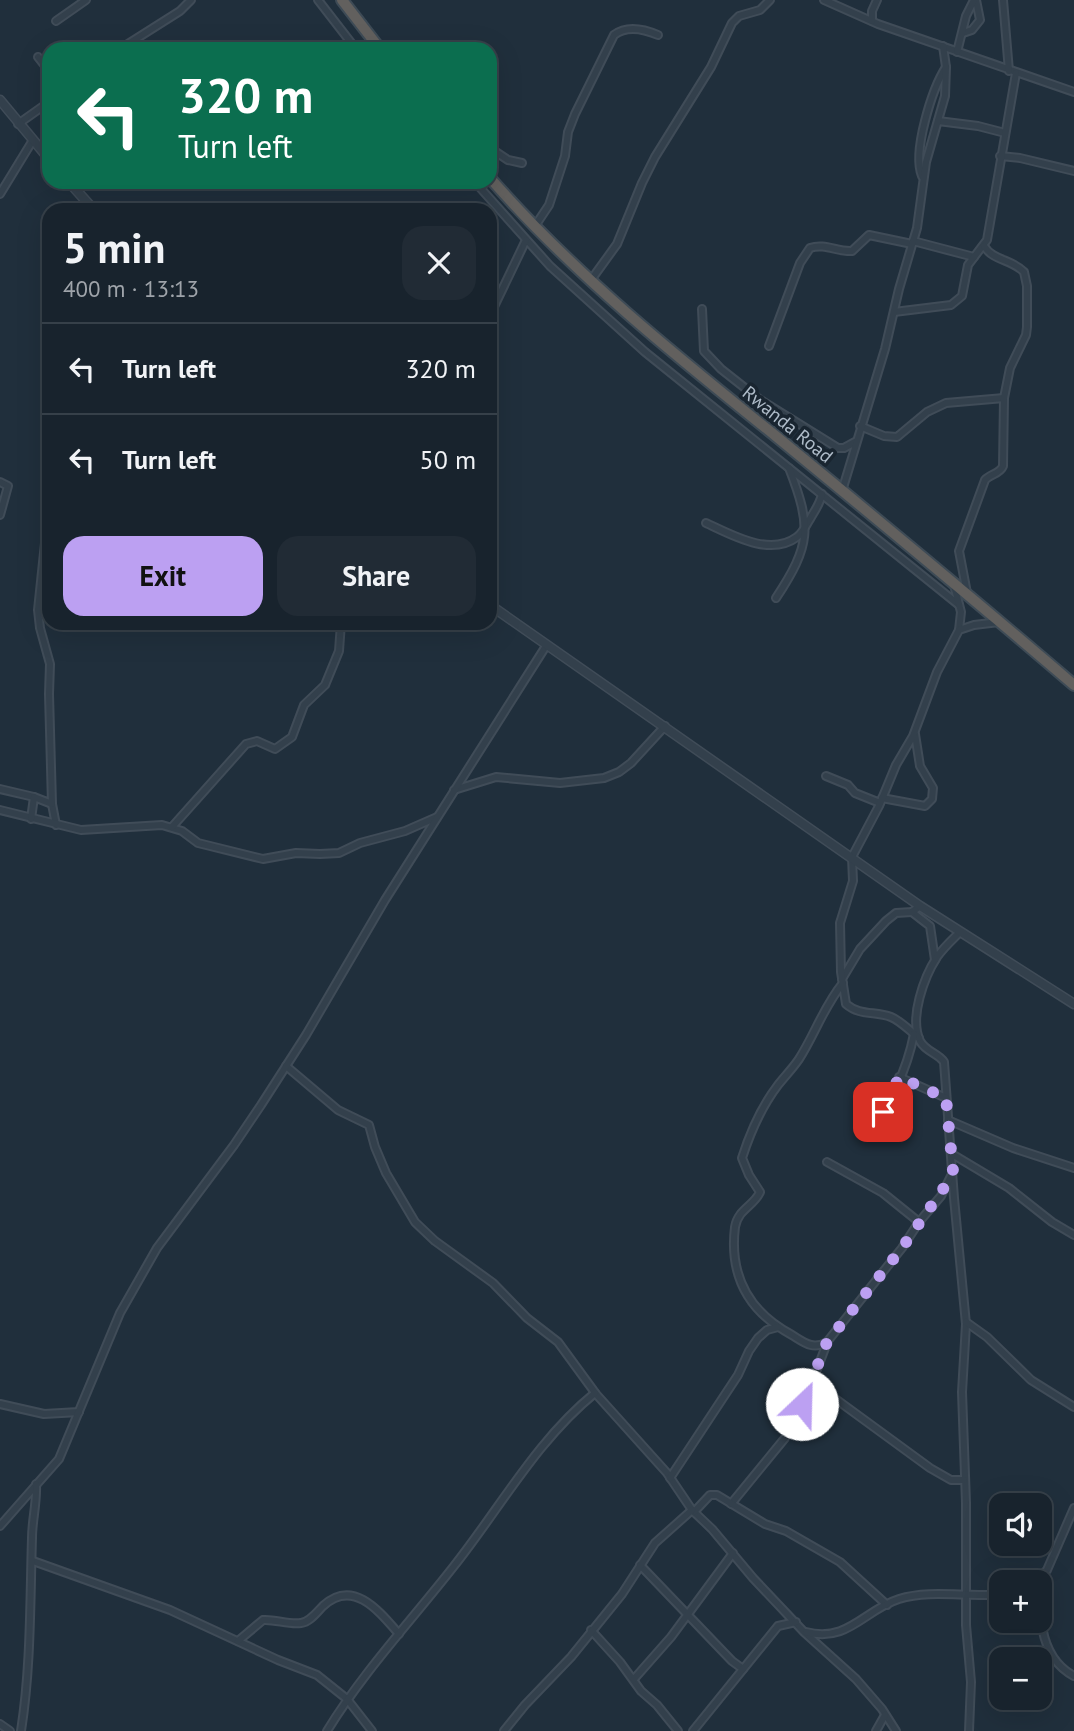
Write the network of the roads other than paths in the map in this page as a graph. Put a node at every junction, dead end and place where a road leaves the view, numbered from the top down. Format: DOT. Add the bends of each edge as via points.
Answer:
graph roads {
  1 [pos="86,0"];
  2 [pos="191,0"];
  3 [pos="318,0"];
  4 [pos="342,0"];
  5 [pos="770,0"];
  6 [pos="824,0"];
  7 [pos="877,0"];
  8 [pos="975,0"];
  9 [pos="1003,0"];
  10 [pos="872,11"];
  11 [pos="863,17"];
  12 [pos="56,21"];
  13 [pos="872,22"];
  14 [pos="963,33"];
  15 [pos="658,35"];
  16 [pos="131,42"];
  17 [pos="351,42"];
  18 [pos="375,42"];
  19 [pos="943,46"];
  20 [pos="957,52"];
  21 [pos="38,57"];
  22 [pos="42,62"];
  23 [pos="946,67"];
  24 [pos="1012,72"];
  25 [pos="1074,92"];
  26 [pos="0,100"];
  27 [pos="42,107"];
  28 [pos="938,121"];
  29 [pos="19,124"];
  30 [pos="1005,133"];
  31 [pos="33,140"];
  32 [pos="42,151"];
  33 [pos="497,153"];
  34 [pos="1000,156"];
  35 [pos="522,163"];
  36 [pos="1074,171"];
  37 [pos="923,178"];
  38 [pos="497,185"];
  39 [pos="75,189"];
  40 [pos="480,189"];
  41 [pos="0,194"];
  42 [pos="88,203"];
  43 [pos="493,203"];
  44 [pos="497,208"];
  45 [pos="535,226"];
  46 [pos="526,240"];
  47 [pos="913,243"];
  48 [pos="984,246"];
  49 [pos="974,257"];
  50 [pos="591,280"];
  51 [pos="497,300"];
  52 [pos="702,309"];
  53 [pos="894,312"];
  54 [pos="769,346"];
  55 [pos="1004,398"];
  56 [pos="860,426"];
  57 [pos="855,442"];
  58 [pos="788,466"];
  59 [pos="0,482"];
  60 [pos="842,491"];
  61 [pos="822,494"];
  62 [pos="0,515"];
  63 [pos="706,523"];
  64 [pos="805,526"];
  65 [pos="42,572"];
  66 [pos="953,580"];
  67 [pos="968,593"];
  68 [pos="776,598"];
  69 [pos="959,604"];
  70 [pos="497,610"];
  71 [pos="1001,622"];
  72 [pos="340,630"];
  73 [pos="960,630"];
  74 [pos="546,646"];
  75 [pos="1074,685"];
  76 [pos="666,726"];
  77 [pos="914,733"];
  78 [pos="826,776"];
  79 [pos="0,789"];
  80 [pos="454,790"];
  81 [pos="34,797"];
  82 [pos="881,801"];
  83 [pos="52,804"];
  84 [pos="0,810"];
  85 [pos="439,816"];
  86 [pos="31,819"];
  87 [pos="56,825"];
  88 [pos="172,827"];
  89 [pos="852,857"];
  90 [pos="920,906"];
  91 [pos="912,912"];
  92 [pos="960,932"];
  93 [pos="935,960"];
  94 [pos="842,981"];
  95 [pos="1074,1004"];
  96 [pos="917,1036"];
  97 [pos="286,1066"];
  98 [pos="899,1077"];
  99 [pos="946,1098"];
  100 [pos="948,1120"];
  101 [pos="865,1132"];
  102 [pos="952,1154"];
  103 [pos="827,1161"];
  104 [pos="1074,1168"];
  105 [pos="953,1171"];
  106 [pos="919,1222"];
  107 [pos="1074,1235"];
  108 [pos="966,1322"];
  109 [pos="778,1327"];
  110 [pos="827,1342"];
  111 [pos="811,1381"];
  112 [pos="595,1393"];
  113 [pos="0,1404"];
  114 [pos="1074,1407"];
  115 [pos="79,1412"];
  116 [pos="670,1478"];
  117 [pos="964,1480"];
  118 [pos="36,1484"];
  119 [pos="731,1504"];
  120 [pos="1074,1508"];
  121 [pos="693,1511"];
  122 [pos="0,1526"];
  123 [pos="733,1553"];
  124 [pos="33,1560"];
  125 [pos="640,1565"];
  126 [pos="1046,1570"];
  127 [pos="965,1593"];
  128 [pos="989,1595"];
  129 [pos="887,1605"];
  130 [pos="783,1608"];
  131 [pos="688,1615"];
  132 [pos="796,1622"];
  133 [pos="778,1626"];
  134 [pos="591,1630"];
  135 [pos="804,1632"];
  136 [pos="1043,1633"];
  137 [pos="399,1634"];
  138 [pos="238,1640"];
  139 [pos="743,1669"];
  140 [pos="1074,1676"];
  141 [pos="634,1679"];
  142 [pos="347,1699"];
  143 [pos="885,1715"];
  144 [pos="0,1724"];
  145 [pos="10,1731"];
  146 [pos="20,1731"];
  147 [pos="327,1731"];
  148 [pos="372,1731"];
  149 [pos="504,1731"];
  150 [pos="678,1731"];
  151 [pos="693,1731"];
  152 [pos="876,1731"];
  153 [pos="896,1731"];
  154 [pos="969,1731"];
  1 -- 12 [label="street"];
  2 -- 16 [label="street"];
  3 -- 17 [label="street"];
  4 -- 18 [label="highway"];
  5 -- 50 [label="street" via="732,23 711,67 655,156 617,244"];
  6 -- 11 [label="street"];
  7 -- 10 [label="street"];
  8 -- 14 [label="street"];
  8 -- 14 [label="street" via="980,20"];
  9 -- 24 [label="street"];
  10 -- 11 [label="street"];
  10 -- 13 [label="street"];
  11 -- 13 [label="street"];
  13 -- 19 [label="street"];
  14 -- 20 [label="street"];
  15 -- 45 [label="street" via="631,29 614,35 575,114 549,205"];
  19 -- 20 [label="street"];
  19 -- 23 [label="street"];
  20 -- 24 [label="street"];
  21 -- 22 [label="street"];
  23 -- 28 [label="street"];
  23 -- 37 [label="street" via="928,109 919,164"];
  24 -- 25 [label="street"];
  24 -- 30 [label="street"];
  26 -- 29 [label="street"];
  27 -- 29 [label="street"];
  28 -- 30 [label="street"];
  28 -- 37 [label="street"];
  29 -- 31 [label="street"];
  30 -- 34 [label="street"];
  31 -- 32 [label="street"];
  31 -- 41 [label="street"];
  33 -- 35 [label="street"];
  34 -- 36 [label="street"];
  34 -- 48 [label="street"];
  37 -- 47 [label="street"];
  38 -- 45 [label="highway, Rwanda Road"];
  39 -- 42 [label="street"];
  40 -- 43 [label="street"];
  44 -- 46 [label="street"];
  45 -- 50 [label="highway, Rwanda Road"];
  46 -- 51 [label="street"];
  46 -- 58 [label="street" via="646,352"];
  47 -- 49 [label="street"];
  47 -- 53 [label="street"];
  47 -- 54 [label="street" via="869,234 852,251 810,247"];
  48 -- 49 [label="street"];
  48 -- 55 [label="street" via="991,255 1019,267 1026,277 1026,335 1010,368"];
  49 -- 53 [label="street" via="958,301"];
  50 -- 60 [label="highway, Rwanda Road" via="660,343"];
  52 -- 57 [label="street" via="704,351 721,369 833,446 841,449"];
  53 -- 56 [label="street"];
  55 -- 56 [label="street" via="946,403 897,437"];
  55 -- 67 [label="street" via="1003,466 985,480 960,544"];
  56 -- 57 [label="street"];
  57 -- 60 [label="street"];
  58 -- 61 [label="street"];
  58 -- 64 [label="street"];
  59 -- 62 [label="street" via="8,486"];
  60 -- 66 [label="highway, Rwanda Road"];
  61 -- 64 [label="street"];
  61 -- 69 [label="street"];
  63 -- 64 [label="street" via="771,545 799,536"];
  64 -- 68 [label="street" via="801,556"];
  65 -- 83 [label="street" via="38,610 50,664"];
  66 -- 67 [label="highway, Rwanda Road"];
  66 -- 69 [label="street"];
  67 -- 71 [label="highway, Rwanda Road"];
  69 -- 73 [label="street"];
  70 -- 74 [label="street"];
  71 -- 73 [label="street"];
  71 -- 75 [label="highway, Rwanda Road"];
  72 -- 88 [label="street" via="339,651 325,685 304,705 292,737 275,749 257,741 246,744"];
  73 -- 77 [label="street" via="937,672"];
  74 -- 76 [label="street"];
  74 -- 80 [label="street"];
  76 -- 80 [label="street" via="631,762 604,778 560,783 496,777"];
  76 -- 89 [label="street"];
  77 -- 82 [label="street"];
  77 -- 82 [label="street" via="920,766 933,788 932,799 925,806"];
  78 -- 82 [label="street"];
  79 -- 81 [label="street"];
  80 -- 85 [label="street"];
  81 -- 83 [label="street"];
  81 -- 86 [label="street"];
  82 -- 89 [label="street"];
  83 -- 87 [label="street"];
  84 -- 86 [label="street"];
  85 -- 88 [label="street" via="339,853 288,853 263,859 198,843"];
  85 -- 97 [label="street"];
  86 -- 87 [label="street"];
  87 -- 88 [label="street" via="96,830 158,824"];
  89 -- 90 [label="street"];
  89 -- 94 [label="street" via="853,881 840,923"];
  90 -- 91 [label="street"];
  90 -- 92 [label="street"];
  91 -- 93 [label="street" via="930,926"];
  91 -- 94 [label="street" via="896,913 886,921 860,949"];
  92 -- 93 [label="street"];
  92 -- 95 [label="street"];
  93 -- 96 [label="street" via="917,1017"];
  94 -- 96 [label="street" via="846,1004 867,1014 890,1016"];
  94 -- 109 [label="street" via="817,1030 764,1108 742,1158 760,1192 737,1220 735,1269 759,1312"];
  96 -- 98 [label="street"];
  96 -- 99 [label="street" via="944,1062"];
  97 -- 112 [label="street" via="338,1110 369,1125 386,1173 415,1222 558,1342"];
  97 -- 115 [label="street" via="234,1145 156,1248 120,1313"];
  98 -- 99 [label="street"];
  98 -- 101 [label="street" via="881,1116"];
  99 -- 100 [label="street"];
  100 -- 102 [label="street"];
  100 -- 104 [label="street"];
  102 -- 105 [label="street"];
  102 -- 107 [label="street"];
  103 -- 106 [label="street" via="883,1193"];
  105 -- 106 [label="street"];
  105 -- 108 [label="street"];
  106 -- 110 [label="street"];
  108 -- 114 [label="street" via="1031,1380"];
  108 -- 117 [label="street"];
  109 -- 110 [label="street" via="814,1347"];
  109 -- 116 [label="street" via="767,1330 749,1351 738,1376"];
  110 -- 111 [label="street"];
  111 -- 117 [label="street" via="930,1468 951,1480"];
  111 -- 119 [label="street" via="801,1400 804,1414"];
  112 -- 116 [label="street"];
  112 -- 137 [label="street" via="551,1437"];
  113 -- 115 [label="street" via="44,1414"];
  115 -- 118 [label="street" via="59,1459"];
  116 -- 121 [label="street"];
  117 -- 127 [label="street"];
  118 -- 122 [label="street"];
  118 -- 124 [label="street"];
  119 -- 121 [label="street" via="713,1495"];
  119 -- 129 [label="street" via="840,1562"];
  120 -- 126 [label="street"];
  121 -- 123 [label="street"];
  121 -- 125 [label="street" via="655,1543"];
  123 -- 130 [label="street"];
  123 -- 131 [label="street"];
  124 -- 138 [label="street"];
  124 -- 146 [label="street"];
  125 -- 131 [label="street"];
  125 -- 134 [label="street"];
  127 -- 128 [label="street"];
  127 -- 129 [label="street" via="906,1598"];
  127 -- 154 [label="street"];
  129 -- 135 [label="street" via="832,1634"];
  130 -- 132 [label="street"];
  130 -- 133 [label="street"];
  131 -- 139 [label="street"];
  131 -- 141 [label="street"];
  132 -- 133 [label="street"];
  132 -- 135 [label="street"];
  133 -- 139 [label="street"];
  134 -- 141 [label="street"];
  134 -- 149 [label="street"];
  135 -- 143 [label="street" via="856,1679"];
  136 -- 140 [label="street" via="1057,1663"];
  137 -- 138 [label="street" via="372,1605 350,1595 335,1597 302,1623 262,1620"];
  137 -- 142 [label="street"];
  138 -- 142 [label="street" via="317,1675"];
  139 -- 151 [label="street"];
  141 -- 150 [label="street"];
  142 -- 147 [label="street"];
  142 -- 148 [label="street"];
  143 -- 152 [label="street"];
  143 -- 153 [label="street"];
  144 -- 145 [label="street"];
}
